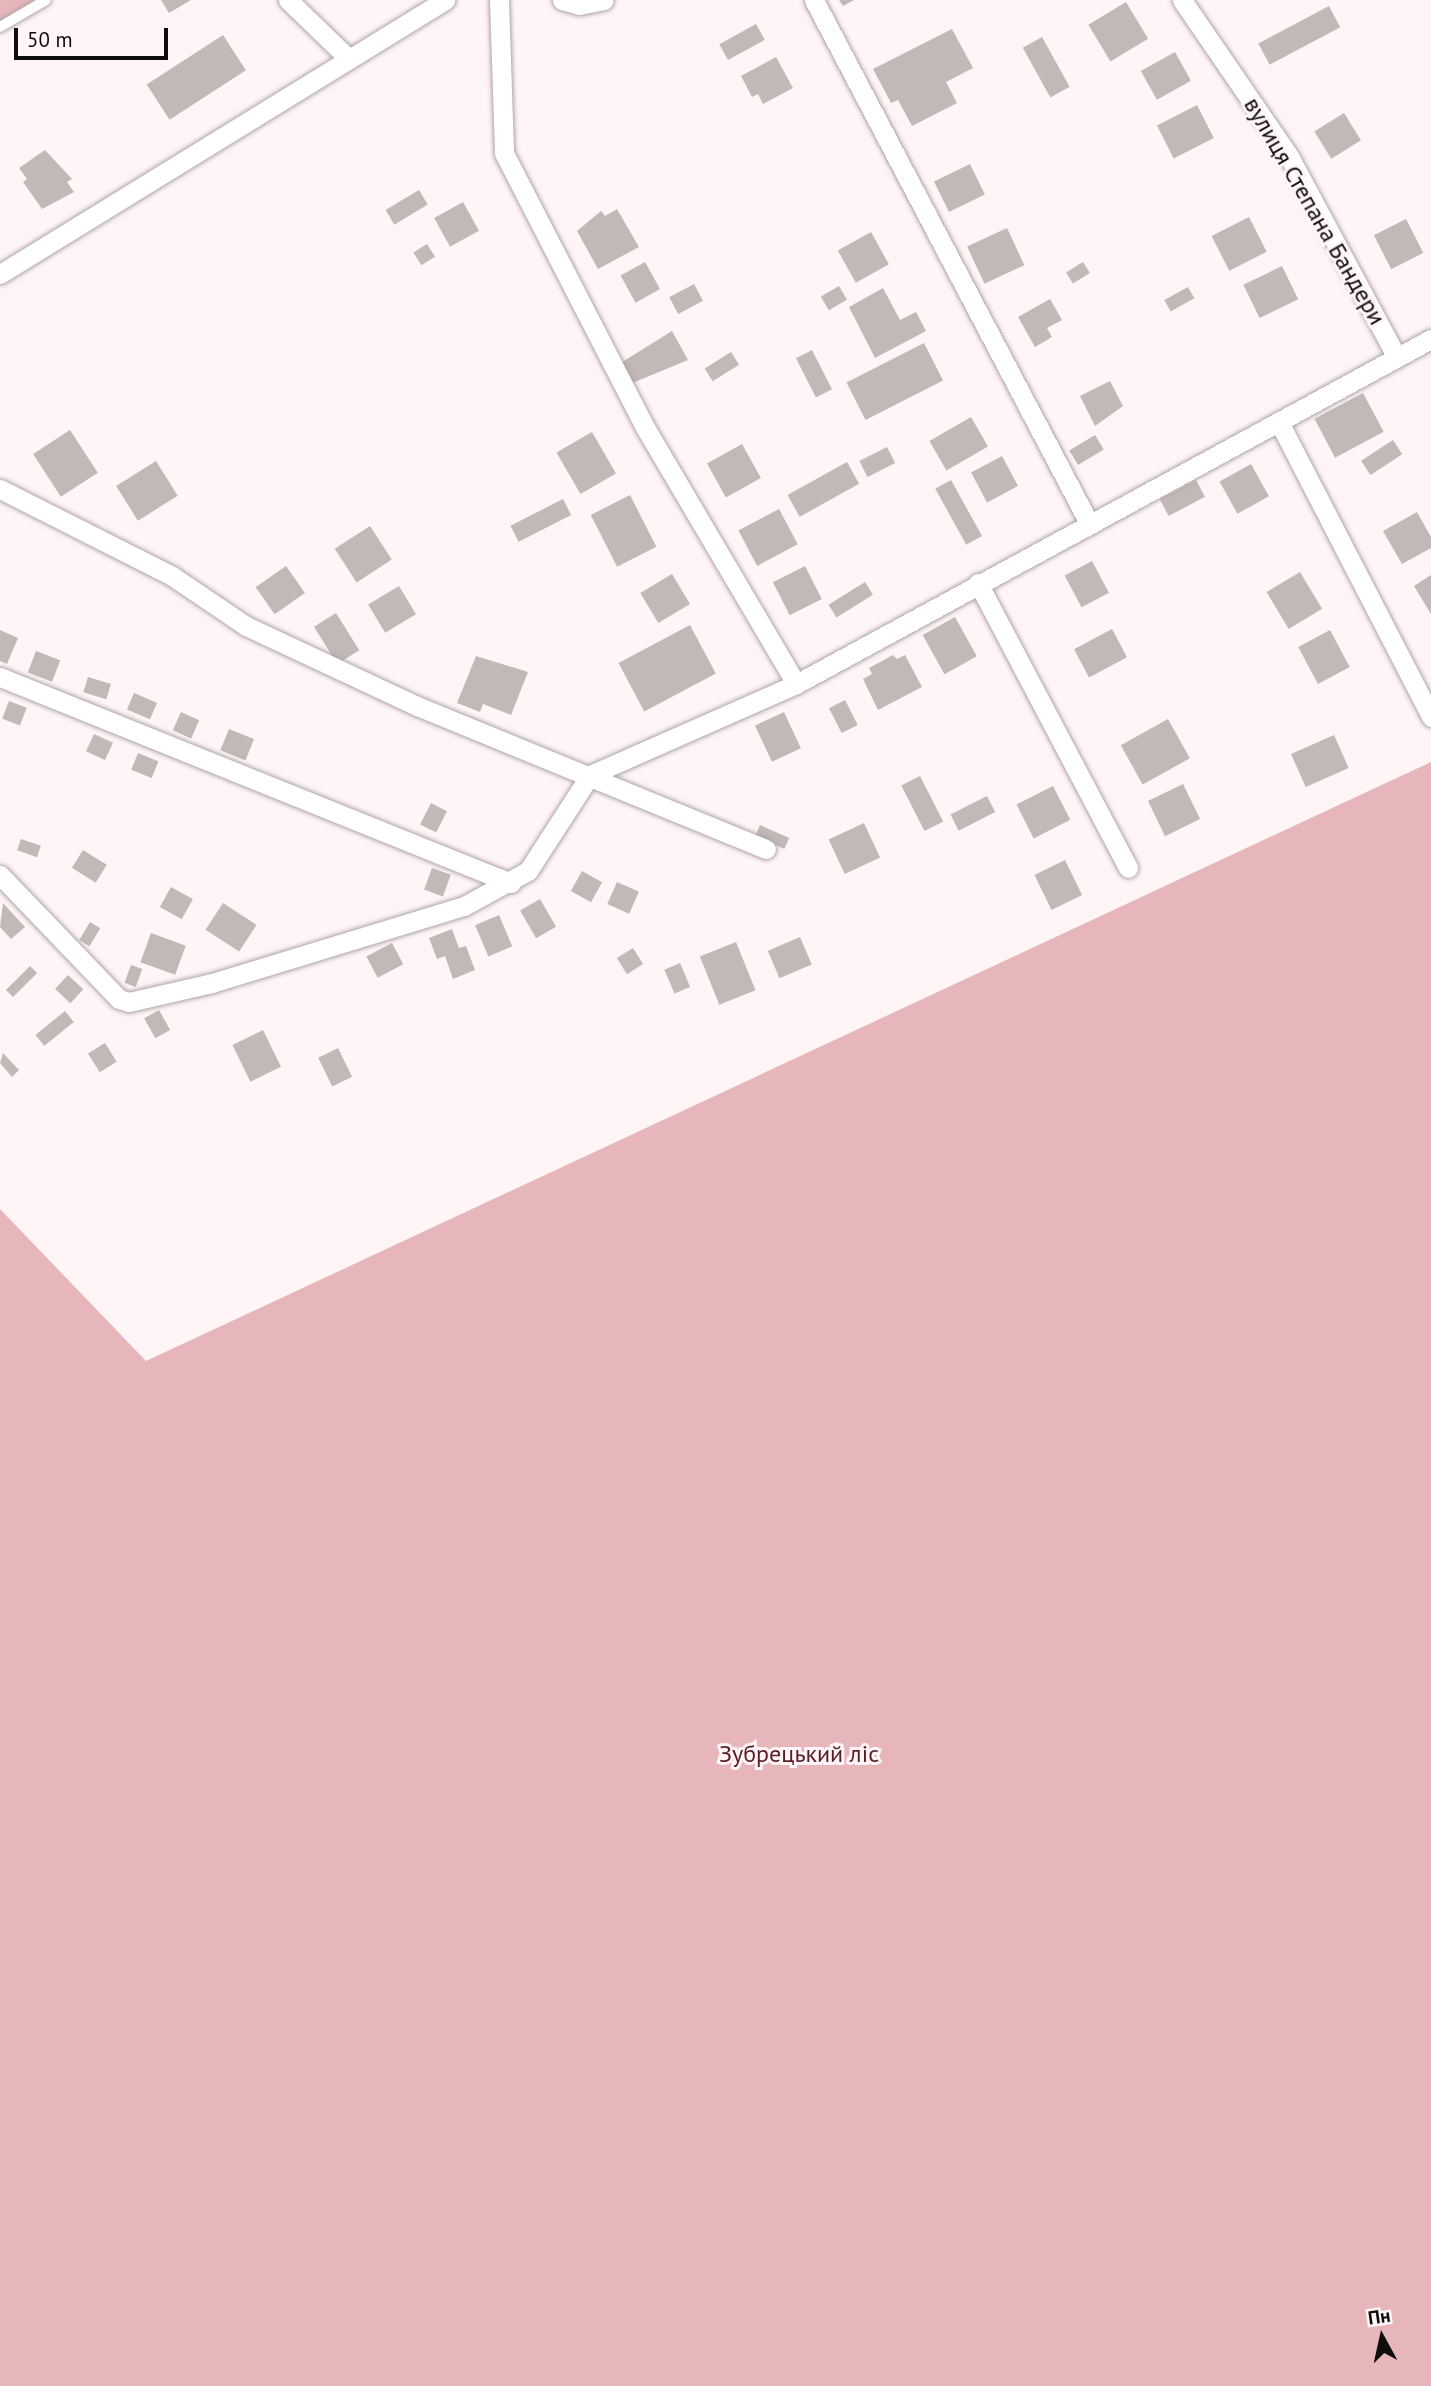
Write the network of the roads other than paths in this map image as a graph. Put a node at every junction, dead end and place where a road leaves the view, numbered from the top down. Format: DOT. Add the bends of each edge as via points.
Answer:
graph roads {
  1 [pos="46,0"];
  2 [pos="288,0"];
  3 [pos="445,0"];
  4 [pos="499,0"];
  5 [pos="562,0"];
  6 [pos="604,0"];
  7 [pos="814,0"];
  8 [pos="1182,0"];
  9 [pos="0,27"];
  10 [pos="347,57"];
  11 [pos="0,274"];
  12 [pos="1431,339"];
  13 [pos="1396,356"];
  14 [pos="1279,422"];
  15 [pos="0,489"];
  16 [pos="1090,525"];
  17 [pos="978,583"];
  18 [pos="0,677"];
  19 [pos="796,684"];
  20 [pos="1431,717"];
  21 [pos="590,775"];
  22 [pos="766,849"];
  23 [pos="1128,868"];
  24 [pos="0,875"];
  25 [pos="511,883"];
  1 -- 9 [label="lane"];
  2 -- 10 [label="street"];
  3 -- 10 [label="street"];
  4 -- 19 [label="street" via="504,153 646,429"];
  5 -- 6 [label="street" via="579,5"];
  7 -- 16 [label="street"];
  8 -- 13 [label="street, вулиця Степана Бандери" via="1290,158"];
  10 -- 11 [label="street"];
  12 -- 13 [label="street"];
  13 -- 14 [label="street"];
  14 -- 16 [label="street"];
  14 -- 20 [label="street"];
  15 -- 21 [label="street" via="172,576 246,626 418,706"];
  16 -- 17 [label="street"];
  17 -- 19 [label="street"];
  17 -- 23 [label="street"];
  18 -- 25 [label="street"];
  19 -- 21 [label="street"];
  21 -- 22 [label="street"];
  21 -- 25 [label="street" via="528,871"];
  24 -- 25 [label="street" via="120,999 129,1002 212,983 464,906"];
}
